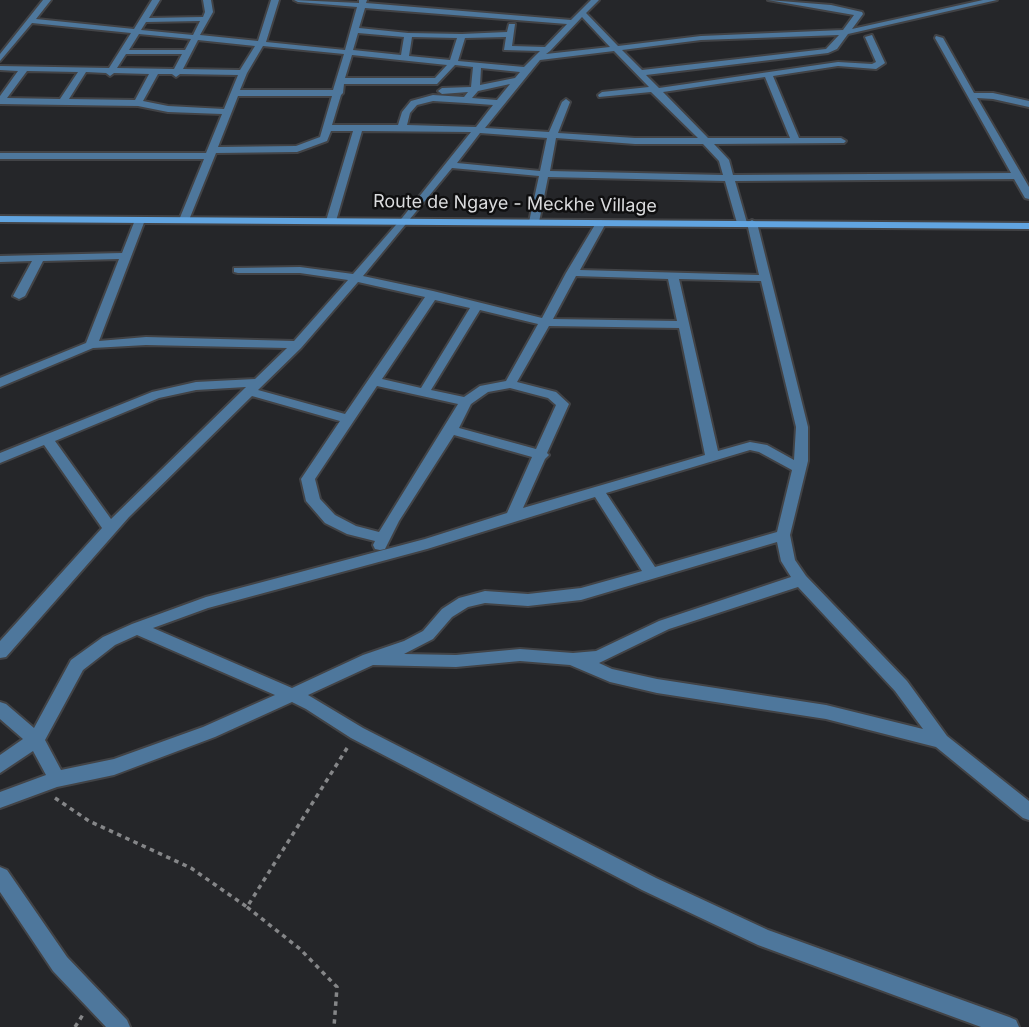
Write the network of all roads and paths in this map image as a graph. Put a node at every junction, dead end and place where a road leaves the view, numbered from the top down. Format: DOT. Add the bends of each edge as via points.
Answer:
graph roads {
  1 [pos="47,0"];
  2 [pos="156,0"];
  3 [pos="207,0"];
  4 [pos="275,0"];
  5 [pos="298,0"];
  6 [pos="415,0"];
  7 [pos="595,0"];
  8 [pos="772,0"];
  9 [pos="823,0"];
  10 [pos="993,0"];
  11 [pos="362,2"];
  12 [pos="831,7"];
  13 [pos="411,9"];
  14 [pos="514,17"];
  15 [pos="577,18"];
  16 [pos="205,19"];
  17 [pos="143,20"];
  18 [pos="31,21"];
  19 [pos="355,30"];
  20 [pos="135,32"];
  21 [pos="847,32"];
  22 [pos="405,34"];
  23 [pos="510,34"];
  24 [pos="461,36"];
  25 [pos="869,37"];
  26 [pos="195,38"];
  27 [pos="939,38"];
  28 [pos="262,41"];
  29 [pos="547,49"];
  30 [pos="617,49"];
  31 [pos="123,52"];
  32 [pos="188,52"];
  33 [pos="350,52"];
  34 [pos="408,57"];
  35 [pos="537,58"];
  36 [pos="0,59"];
  37 [pos="454,62"];
  38 [pos="477,65"];
  39 [pos="0,68"];
  40 [pos="24,69"];
  41 [pos="83,71"];
  42 [pos="110,73"];
  43 [pos="154,73"];
  44 [pos="638,73"];
  45 [pos="176,74"];
  46 [pos="243,74"];
  47 [pos="768,74"];
  48 [pos="522,75"];
  49 [pos="342,81"];
  50 [pos="401,81"];
  51 [pos="475,89"];
  52 [pos="435,90"];
  53 [pos="654,90"];
  54 [pos="235,93"];
  55 [pos="339,93"];
  56 [pos="602,95"];
  57 [pos="972,95"];
  58 [pos="466,100"];
  59 [pos="1,101"];
  60 [pos="63,102"];
  61 [pos="566,102"];
  62 [pos="138,103"];
  63 [pos="499,103"];
  64 [pos="1029,104"];
  65 [pos="227,112"];
  66 [pos="359,127"];
  67 [pos="402,127"];
  68 [pos="327,128"];
  69 [pos="477,131"];
  70 [pos="552,136"];
  71 [pos="705,141"];
  72 [pos="796,141"];
  73 [pos="841,141"];
  74 [pos="211,153"];
  75 [pos="0,156"];
  76 [pos="450,166"];
  77 [pos="545,174"];
  78 [pos="1018,176"];
  79 [pos="729,178"];
  80 [pos="1029,196"];
  81 [pos="0,219"];
  82 [pos="140,220"];
  83 [pos="184,220"];
  84 [pos="331,220"];
  85 [pos="406,220"];
  86 [pos="534,222"];
  87 [pos="601,223"];
  88 [pos="747,223"];
  89 [pos="1029,226"];
  90 [pos="124,256"];
  91 [pos="39,258"];
  92 [pos="0,259"];
  93 [pos="238,270"];
  94 [pos="571,273"];
  95 [pos="673,275"];
  96 [pos="357,278"];
  97 [pos="765,278"];
  98 [pos="433,294"];
  99 [pos="19,296"];
  100 [pos="478,305"];
  101 [pos="544,322"];
  102 [pos="685,325"];
  103 [pos="91,345"];
  104 [pos="296,345"];
  105 [pos="374,381"];
  106 [pos="0,383"];
  107 [pos="510,384"];
  108 [pos="252,387"];
  109 [pos="424,392"];
  110 [pos="466,402"];
  111 [pos="348,419"];
  112 [pos="450,430"];
  113 [pos="47,439"];
  114 [pos="542,455"];
  115 [pos="712,456"];
  116 [pos="0,458"];
  117 [pos="799,468"];
  118 [pos="598,491"];
  119 [pos="512,516"];
  120 [pos="110,528"];
  121 [pos="783,535"];
  122 [pos="383,538"];
  123 [pos="377,556"];
  124 [pos="652,574"];
  125 [pos="801,580"];
  126 [pos="137,628"];
  127 [pos="0,652"];
  128 [pos="573,659"];
  129 [pos="369,660"];
  130 [pos="292,695"];
  131 [pos="0,709"];
  132 [pos="356,733"];
  133 [pos="36,740"];
  134 [pos="941,741"];
  135 [pos="0,765"];
  136 [pos="57,779"];
  137 [pos="38,787"];
  138 [pos="0,800"];
  139 [pos="1029,812"];
  140 [pos="0,876"];
  141 [pos="247,907"];
  142 [pos="120,1027"];
  143 [pos="334,1027"];
  144 [pos="1009,1027"];
  1 -- 18 [label="street"];
  2 -- 17 [label="street"];
  3 -- 16 [label="street"];
  4 -- 28 [label="street"];
  5 -- 11 [label="street"];
  6 -- 13 [label="street"];
  7 -- 15 [label="street"];
  8 -- 12 [label="street"];
  9 -- 12 [label="street"];
  10 -- 21 [label="street"];
  11 -- 13 [label="street"];
  11 -- 19 [label="street"];
  12 -- 21 [label="street" via="859,14"];
  13 -- 14 [label="street"];
  13 -- 22 [label="street"];
  14 -- 15 [label="street"];
  14 -- 23 [label="street"];
  15 -- 29 [label="street"];
  15 -- 30 [label="street"];
  16 -- 17 [label="street"];
  16 -- 26 [label="street"];
  17 -- 20 [label="street"];
  18 -- 20 [label="street"];
  18 -- 36 [label="street"];
  19 -- 22 [label="street"];
  19 -- 33 [label="street"];
  20 -- 26 [label="street"];
  20 -- 31 [label="street"];
  21 -- 30 [label="street" via="701,38"];
  21 -- 44 [label="street" via="828,51"];
  22 -- 24 [label="street"];
  22 -- 34 [label="street"];
  23 -- 24 [label="street"];
  23 -- 29 [label="street" via="508,48"];
  24 -- 37 [label="street"];
  25 -- 47 [label="street" via="881,63 873,67 838,64"];
  26 -- 28 [label="street"];
  26 -- 32 [label="street"];
  27 -- 57 [label="street"];
  28 -- 33 [label="street"];
  28 -- 46 [label="street"];
  29 -- 35 [label="street"];
  30 -- 35 [label="street"];
  30 -- 44 [label="street"];
  31 -- 32 [label="street"];
  31 -- 42 [label="street"];
  32 -- 45 [label="street"];
  33 -- 34 [label="street"];
  33 -- 49 [label="street"];
  34 -- 37 [label="street"];
  34 -- 50 [label="street"];
  35 -- 48 [label="street"];
  37 -- 38 [label="street"];
  37 -- 52 [label="street"];
  38 -- 48 [label="street"];
  38 -- 51 [label="street"];
  39 -- 40 [label="street"];
  40 -- 41 [label="street"];
  40 -- 59 [label="street"];
  41 -- 42 [label="street"];
  41 -- 60 [label="street"];
  42 -- 43 [label="street"];
  43 -- 45 [label="street"];
  43 -- 62 [label="street"];
  44 -- 53 [label="street"];
  45 -- 46 [label="street"];
  46 -- 54 [label="street"];
  47 -- 53 [label="street"];
  47 -- 72 [label="street"];
  48 -- 51 [label="street"];
  48 -- 63 [label="street"];
  49 -- 50 [label="street"];
  49 -- 55 [label="street"];
  50 -- 52 [label="street"];
  51 -- 52 [label="street"];
  51 -- 58 [label="street"];
  52 -- 58 [label="street"];
  52 -- 67 [label="street" via="408,107"];
  53 -- 56 [label="street"];
  53 -- 71 [label="street"];
  54 -- 55 [label="street"];
  54 -- 65 [label="street"];
  55 -- 68 [label="street"];
  57 -- 64 [label="street"];
  57 -- 78 [label="street"];
  58 -- 63 [label="street"];
  59 -- 60 [label="street"];
  60 -- 62 [label="street"];
  61 -- 70 [label="street"];
  62 -- 65 [label="street"];
  63 -- 69 [label="street"];
  65 -- 74 [label="street"];
  66 -- 67 [label="street"];
  66 -- 68 [label="street"];
  66 -- 84 [label="street"];
  67 -- 69 [label="street"];
  68 -- 74 [label="street" via="324,139 307,147"];
  69 -- 70 [label="street"];
  69 -- 76 [label="street"];
  70 -- 71 [label="street"];
  70 -- 77 [label="street"];
  71 -- 72 [label="street"];
  71 -- 79 [label="street" via="724,160"];
  72 -- 73 [label="street"];
  74 -- 75 [label="street"];
  74 -- 83 [label="street"];
  76 -- 77 [label="street"];
  76 -- 85 [label="street"];
  77 -- 79 [label="street"];
  77 -- 86 [label="street"];
  78 -- 79 [label="street"];
  78 -- 80 [label="street"];
  79 -- 88 [label="street"];
  81 -- 82 [label="main road, Route de Ngaye - Meckhe Village"];
  82 -- 83 [label="main road, Route de Ngaye - Meckhe Village"];
  82 -- 90 [label="street"];
  83 -- 84 [label="main road, Route de Ngaye - Meckhe Village"];
  84 -- 85 [label="main road, Route de Ngaye - Meckhe Village"];
  85 -- 86 [label="main road, Route de Ngaye - Meckhe Village"];
  85 -- 96 [label="street"];
  86 -- 87 [label="main road, Route de Ngaye - Meckhe Village"];
  87 -- 88 [label="main road, Route de Ngaye - Meckhe Village"];
  87 -- 94 [label="street"];
  88 -- 89 [label="main road, Route de Ngaye - Meckhe Village"];
  88 -- 97 [label="street"];
  90 -- 91 [label="street"];
  90 -- 103 [label="street"];
  91 -- 92 [label="street"];
  91 -- 99 [label="street"];
  93 -- 96 [label="street" via="300,270"];
  94 -- 95 [label="street"];
  94 -- 101 [label="street"];
  95 -- 97 [label="street"];
  95 -- 102 [label="street"];
  96 -- 98 [label="street"];
  96 -- 104 [label="street"];
  97 -- 117 [label="street" via="802,427"];
  98 -- 100 [label="street"];
  98 -- 105 [label="street"];
  100 -- 101 [label="street"];
  100 -- 109 [label="street"];
  101 -- 102 [label="street"];
  101 -- 107 [label="street"];
  102 -- 115 [label="street"];
  103 -- 104 [label="street" via="146,341"];
  103 -- 106 [label="street"];
  104 -- 108 [label="street"];
  105 -- 109 [label="street"];
  105 -- 111 [label="street"];
  107 -- 110 [label="street" via="484,389"];
  107 -- 114 [label="street" via="552,395 563,404"];
  108 -- 111 [label="street"];
  108 -- 113 [label="street" via="179,389"];
  108 -- 120 [label="street"];
  109 -- 110 [label="street"];
  110 -- 112 [label="street"];
  111 -- 122 [label="street" via="308,479 308,488 330,519"];
  112 -- 114 [label="street"];
  112 -- 122 [label="street"];
  113 -- 116 [label="street"];
  113 -- 120 [label="street"];
  114 -- 119 [label="street"];
  115 -- 117 [label="street" via="750,446"];
  115 -- 118 [label="street"];
  117 -- 121 [label="street"];
  118 -- 119 [label="street"];
  118 -- 124 [label="street"];
  119 -- 123 [label="street"];
  120 -- 127 [label="street"];
  121 -- 124 [label="street"];
  121 -- 125 [label="street" via="788,561"];
  122 -- 123 [label="street"];
  123 -- 126 [label="street" via="206,603"];
  124 -- 129 [label="street" via="557,598 485,597 464,602 447,612 428,635"];
  125 -- 128 [label="street" via="664,625 598,657"];
  125 -- 134 [label="street" via="901,687"];
  126 -- 130 [label="street"];
  126 -- 133 [label="street" via="109,641 77,665"];
  128 -- 129 [label="street" via="520,655 456,661"];
  128 -- 134 [label="street" via="657,687 826,712"];
  129 -- 130 [label="street"];
  130 -- 132 [label="street"];
  130 -- 136 [label="street" via="114,768"];
  131 -- 133 [label="street"];
  132 -- 141 [label="path"];
  132 -- 144 [label="street" via="649,884 765,938"];
  133 -- 135 [label="street"];
  133 -- 136 [label="street"];
  134 -- 139 [label="street"];
  136 -- 137 [label="street"];
  137 -- 138 [label="street"];
  137 -- 141 [label="path" via="89,821 191,868"];
  140 -- 142 [label="street" via="60,964"];
  141 -- 143 [label="path" via="300,949 337,987"];
}
